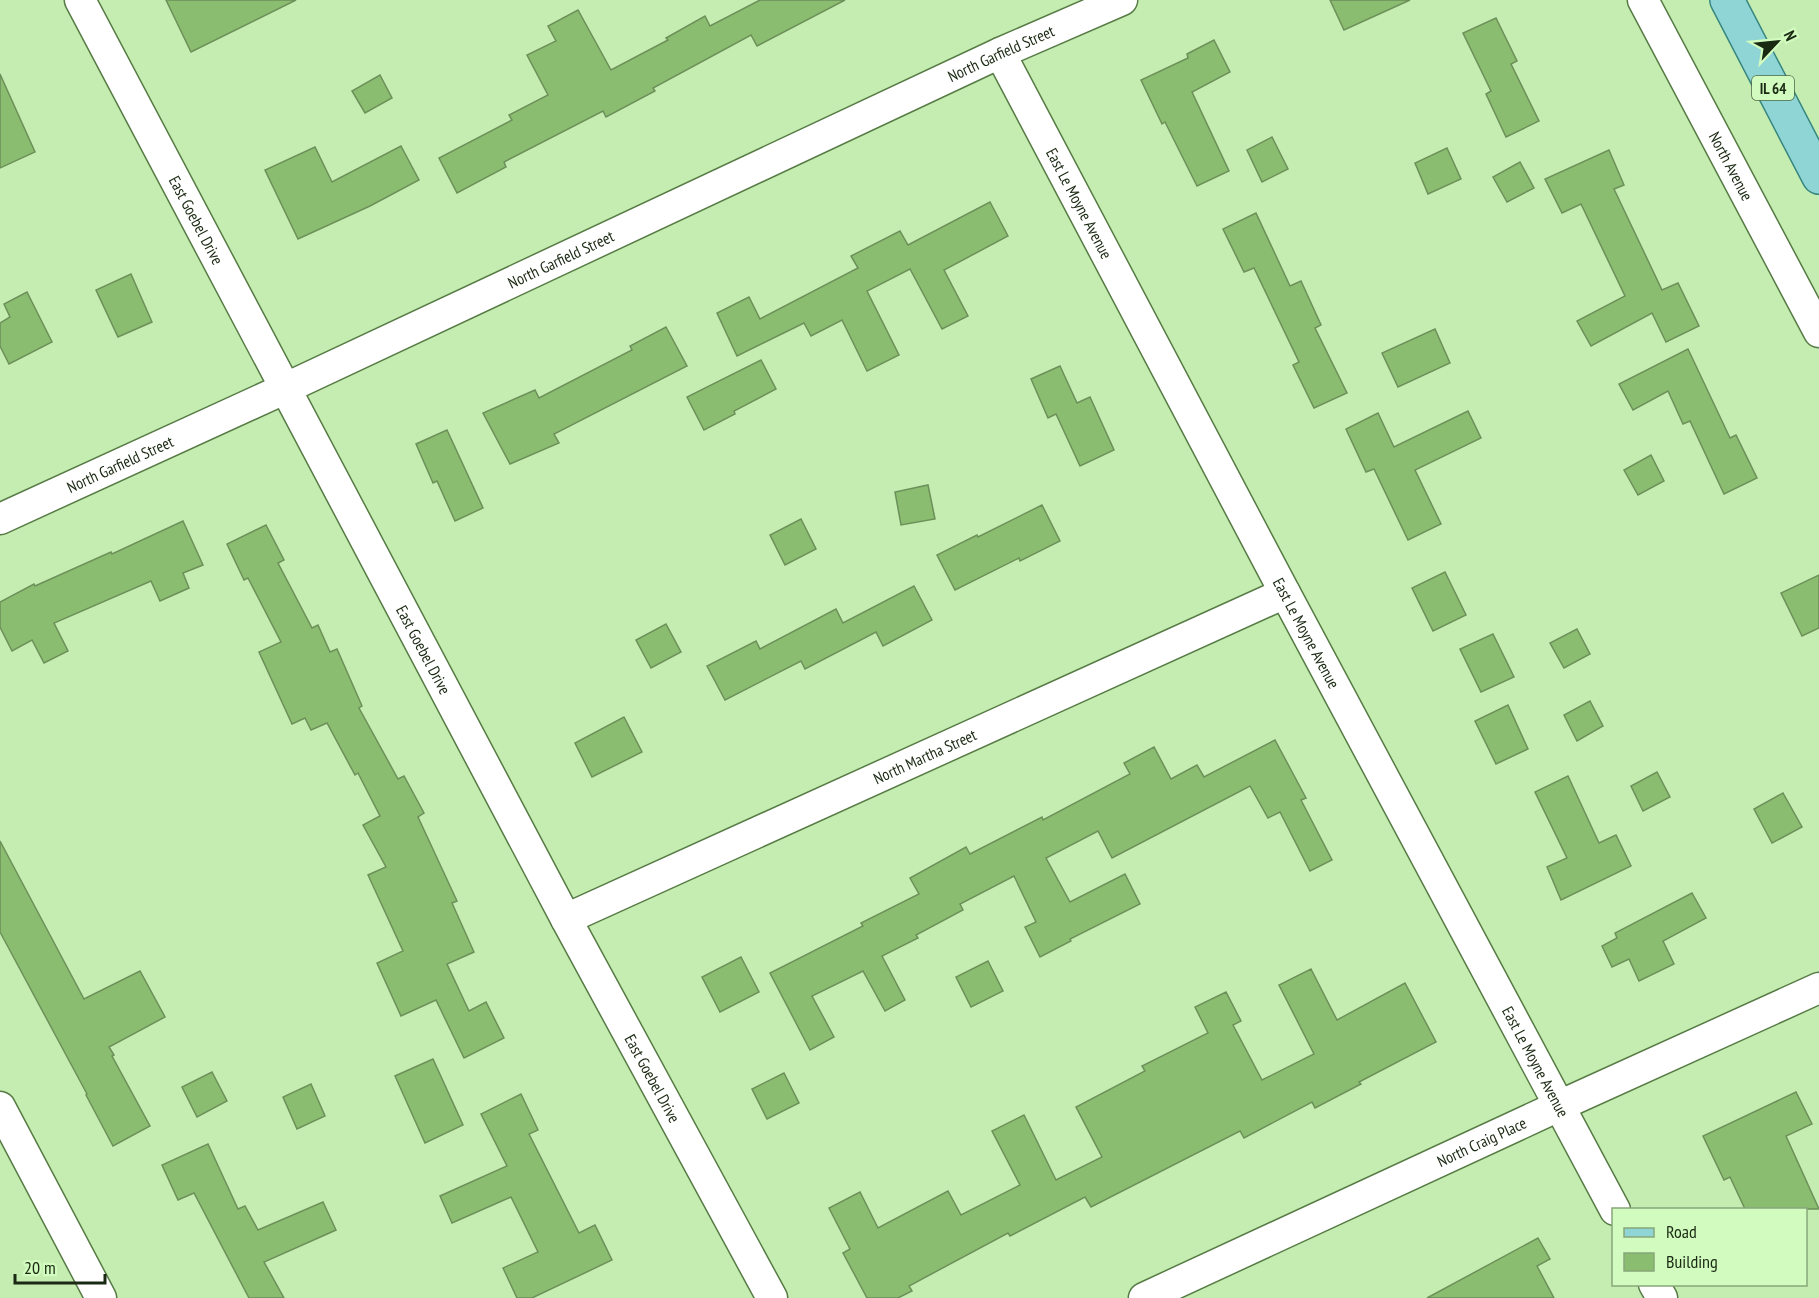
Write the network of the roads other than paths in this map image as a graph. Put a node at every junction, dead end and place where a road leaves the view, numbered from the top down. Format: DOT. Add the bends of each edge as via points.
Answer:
graph roads {
  1 [pos="80,0"];
  2 [pos="1122,0"];
  3 [pos="1643,0"];
  4 [pos="1727,0"];
  5 [pos="1000,53"];
  6 [pos="1819,177"];
  7 [pos="1819,332"];
  8 [pos="284,389"];
  9 [pos="0,519"];
  10 [pos="1285,592"];
  11 [pos="566,920"];
  12 [pos="1819,988"];
  13 [pos="1561,1105"];
  14 [pos="0,1107"];
  15 [pos="1614,1208"];
  16 [pos="101,1298"];
  17 [pos="772,1298"];
  18 [pos="1144,1298"];
  1 -- 8 [label="street, East Goebel Drive"];
  2 -- 5 [label="street, North Garfield Street"];
  3 -- 7 [label="street, North Avenue"];
  4 -- 6 [label="main road, IL 64"];
  5 -- 8 [label="street, North Garfield Street"];
  5 -- 10 [label="street, East Le Moyne Avenue"];
  8 -- 9 [label="street, North Garfield Street"];
  8 -- 11 [label="street, East Goebel Drive"];
  10 -- 11 [label="street, North Martha Street"];
  10 -- 13 [label="street, East Le Moyne Avenue"];
  11 -- 17 [label="street, East Goebel Drive"];
  12 -- 13 [label="street, North Craig Place"];
  13 -- 15 [label="street, East Le Moyne Avenue"];
  13 -- 18 [label="street, North Craig Place"];
  14 -- 16 [label="street"];
}
